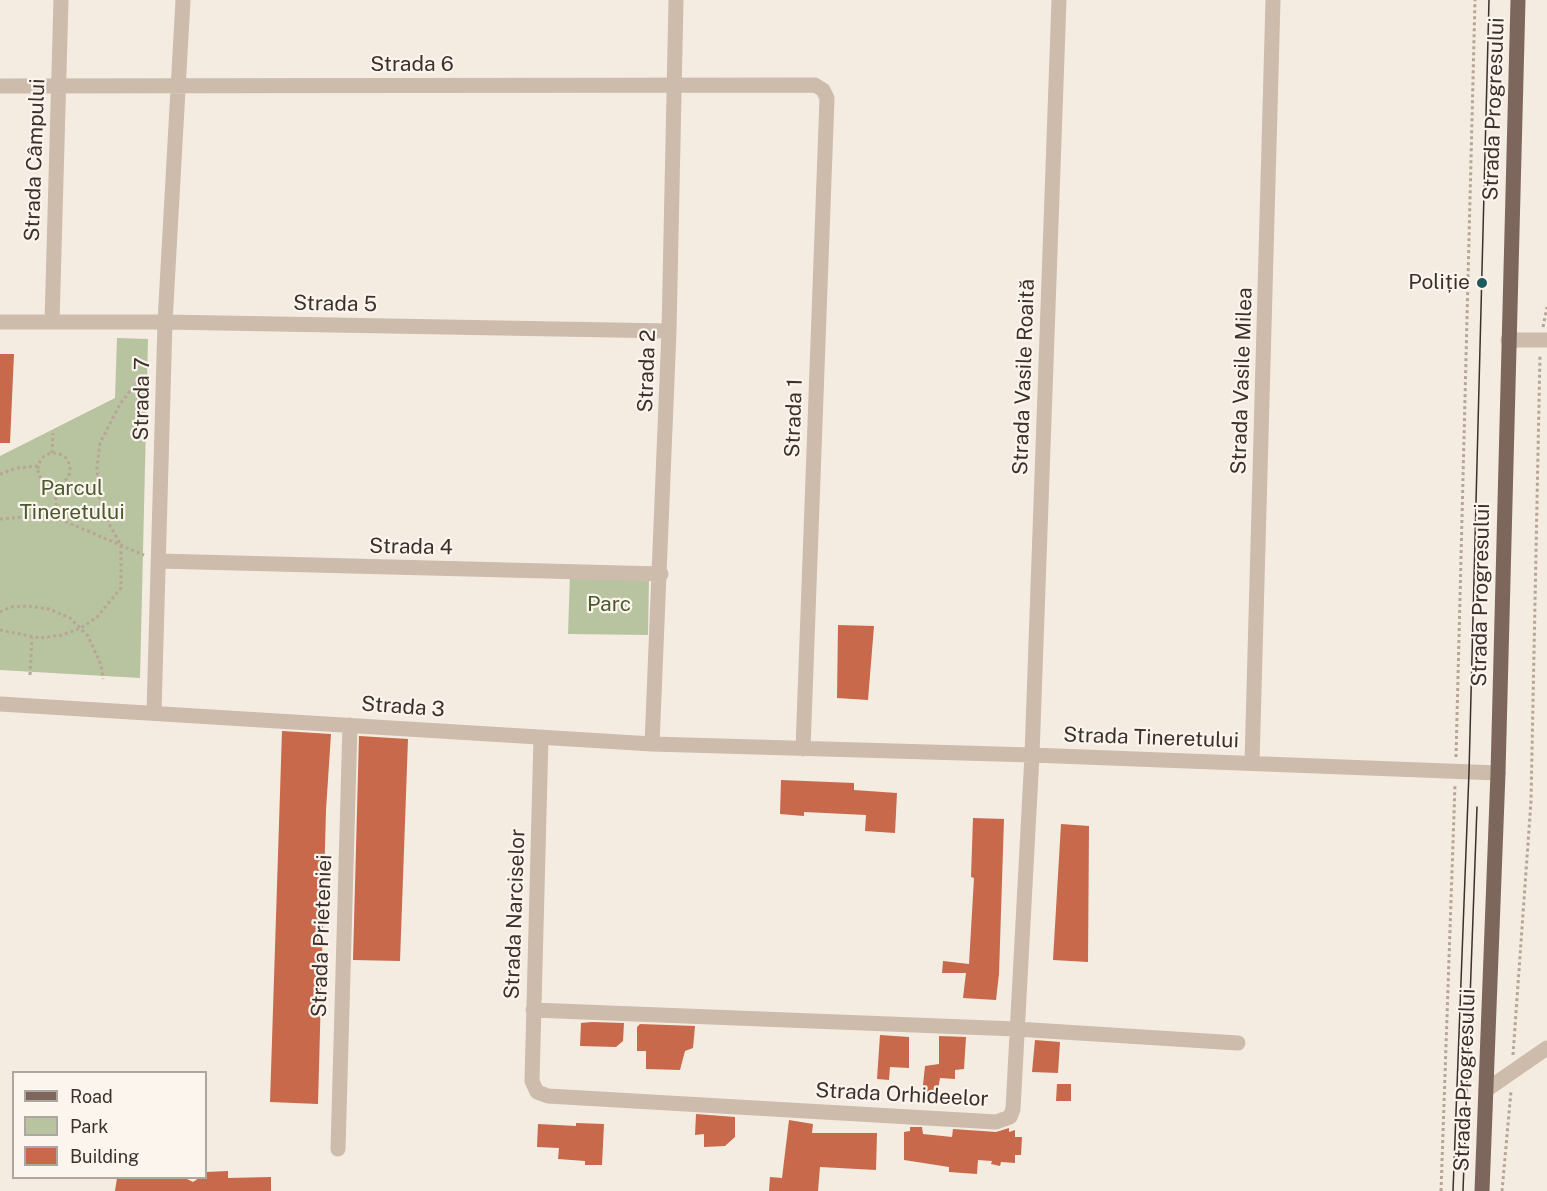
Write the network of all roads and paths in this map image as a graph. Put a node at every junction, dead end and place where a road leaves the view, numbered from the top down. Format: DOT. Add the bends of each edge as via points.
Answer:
graph roads {
  1 [pos="61,0"];
  2 [pos="183,0"];
  3 [pos="676,0"];
  4 [pos="1059,0"];
  5 [pos="1274,0"];
  6 [pos="1475,0"];
  7 [pos="1518,0"];
  8 [pos="0,86"];
  9 [pos="674,86"];
  10 [pos="58,87"];
  11 [pos="178,87"];
  12 [pos="824,90"];
  13 [pos="1547,307"];
  14 [pos="0,322"];
  15 [pos="52,322"];
  16 [pos="165,322"];
  17 [pos="669,331"];
  18 [pos="1508,340"];
  19 [pos="1544,340"];
  20 [pos="150,375"];
  21 [pos="53,433"];
  22 [pos="52,453"];
  23 [pos="38,466"];
  24 [pos="0,474"];
  25 [pos="55,485"];
  26 [pos="57,518"];
  27 [pos="0,519"];
  28 [pos="120,545"];
  29 [pos="159,561"];
  30 [pos="661,573"];
  31 [pos="0,612"];
  32 [pos="81,628"];
  33 [pos="0,630"];
  34 [pos="32,637"];
  35 [pos="30,675"];
  36 [pos="103,679"];
  37 [pos="0,704"];
  38 [pos="153,712"];
  39 [pos="350,725"];
  40 [pos="541,737"];
  41 [pos="652,744"];
  42 [pos="803,749"];
  43 [pos="1032,755"];
  44 [pos="1252,763"];
  45 [pos="1455,771"];
  46 [pos="1498,773"];
  47 [pos="533,1010"];
  48 [pos="1016,1029"];
  49 [pos="1238,1042"];
  50 [pos="1547,1048"];
  51 [pos="1512,1073"];
  52 [pos="1486,1090"];
  53 [pos="537,1092"];
  54 [pos="338,1149"];
  55 [pos="1441,1191"];
  56 [pos="1482,1191"];
  57 [pos="1502,1191"];
  1 -- 10 [label="street, Strada Câmpului"];
  2 -- 11 [label="street, Strada 7"];
  3 -- 9 [label="street, Strada 2"];
  4 -- 43 [label="street, Strada Vasile Roaită"];
  5 -- 44 [label="street, Strada Vasile Milea"];
  6 -- 45 [label="path"];
  7 -- 18 [label="main road, Strada Progresului"];
  8 -- 10 [label="street, Strada 6"];
  9 -- 11 [label="street, Strada 6"];
  9 -- 12 [label="street, Strada 6" via="815,85"];
  9 -- 17 [label="street, Strada 2"];
  10 -- 11 [label="street, Strada 6"];
  10 -- 15 [label="street, Strada Câmpului"];
  11 -- 16 [label="street, Strada 7"];
  12 -- 42 [label="street, Strada 1" via="827,98"];
  13 -- 19 [label="path"];
  14 -- 15 [label="street, Strada 5"];
  15 -- 16 [label="street, Strada 5"];
  16 -- 17 [label="street, Strada 5"];
  16 -- 29 [label="street, Strada 7"];
  17 -- 30 [label="street, Strada 2"];
  18 -- 19 [label="street"];
  18 -- 46 [label="main road, Strada Progresului"];
  19 -- 51 [label="path" via="1531,801"];
  20 -- 28 [label="path" via="137,382 120,404 100,443 98,491 104,515"];
  21 -- 22 [label="path"];
  22 -- 23 [label="path" via="40,460"];
  22 -- 25 [label="path" via="69,464 67,478"];
  23 -- 24 [label="path"];
  23 -- 25 [label="path" via="42,480"];
  25 -- 26 [label="path"];
  26 -- 27 [label="path"];
  26 -- 28 [label="path"];
  28 -- 29 [label="path"];
  28 -- 32 [label="path" via="121,588 97,617"];
  29 -- 30 [label="street, Strada 4"];
  29 -- 38 [label="street, Strada 7"];
  30 -- 41 [label="street, Strada 2"];
  31 -- 32 [label="path" via="27,606 49,609"];
  32 -- 34 [label="path" via="62,635"];
  32 -- 36 [label="path" via="94,646"];
  33 -- 34 [label="path"];
  34 -- 35 [label="path"];
  37 -- 38 [label="street, Strada 3"];
  38 -- 39 [label="street, Strada 3"];
  39 -- 40 [label="street, Strada 3"];
  39 -- 54 [label="street, Strada Prieteniei"];
  40 -- 41 [label="street, Strada 3"];
  40 -- 47 [label="street, Strada Narciselor"];
  41 -- 42 [label="street, Strada 3"];
  42 -- 43 [label="street, Strada Tineretului"];
  43 -- 44 [label="street, Strada Tineretului"];
  43 -- 48 [label="street, Strada Orhideelor"];
  44 -- 45 [label="street, Strada Tineretului"];
  45 -- 46 [label="street, Strada Tineretului"];
  45 -- 55 [label="path"];
  46 -- 52 [label="main road, Strada Progresului"];
  47 -- 48 [label="street"];
  47 -- 53 [label="street, Strada Narciselor" via="532,1080"];
  48 -- 49 [label="street"];
  48 -- 53 [label="street, Strada Orhideelor" via="1013,1109 1010,1118 996,1122 548,1096"];
  50 -- 51 [label="street"];
  51 -- 52 [label="street"];
  51 -- 57 [label="path"];
  52 -- 56 [label="main road, Strada Progresului"];
}
